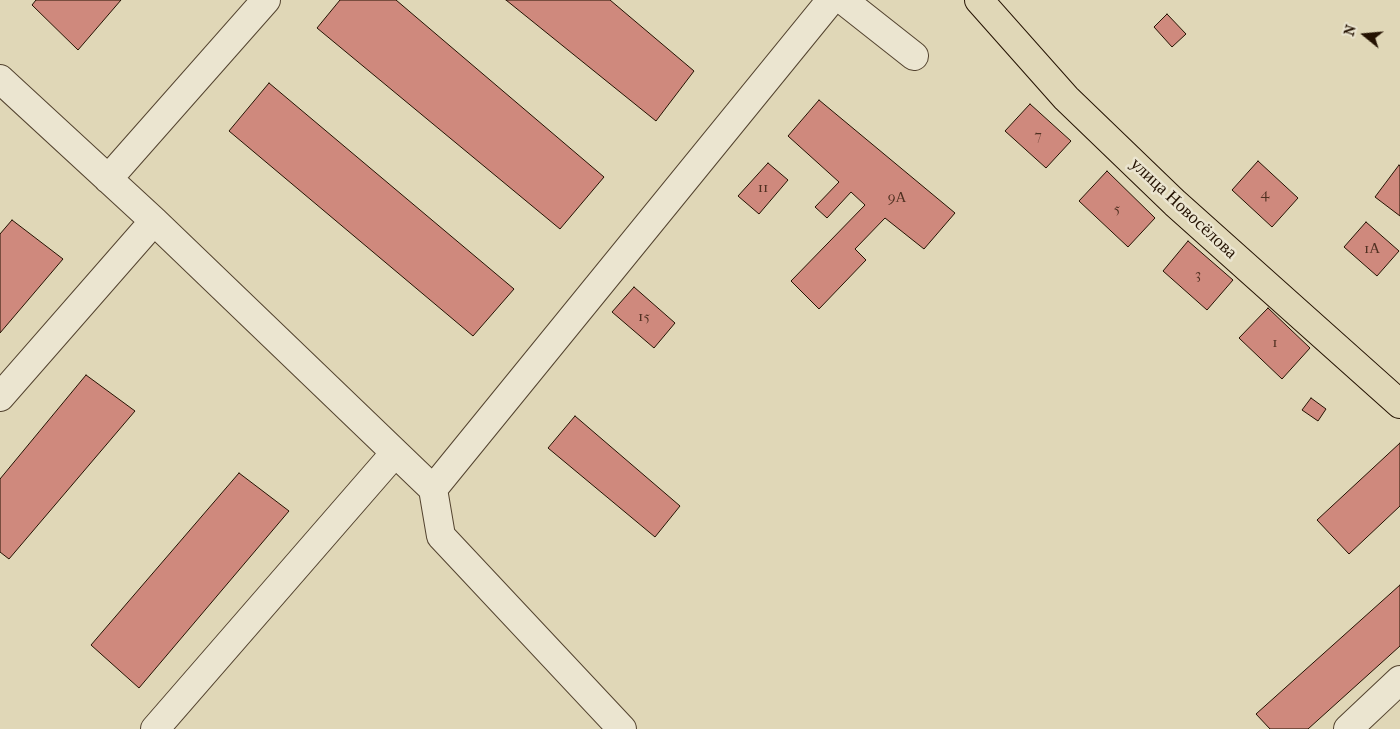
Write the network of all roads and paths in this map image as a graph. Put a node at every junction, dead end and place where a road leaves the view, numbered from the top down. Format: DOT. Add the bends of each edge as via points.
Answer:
graph roads {
  1 [pos="266,0"];
  2 [pos="830,0"];
  3 [pos="843,0"];
  4 [pos="978,0"];
  5 [pos="914,56"];
  6 [pos="0,79"];
  7 [pos="108,179"];
  8 [pos="154,221"];
  9 [pos="0,396"];
  10 [pos="1400,404"];
  11 [pos="394,454"];
  12 [pos="433,489"];
  13 [pos="1400,680"];
  14 [pos="155,729"];
  15 [pos="622,729"];
  16 [pos="1348,729"];
  1 -- 7 [label="lane"];
  2 -- 12 [label="lane"];
  3 -- 5 [label="lane"];
  4 -- 10 [label="main road, улица Новосёлова" via="1086,118 1175,203"];
  6 -- 7 [label="lane"];
  7 -- 8 [label="lane"];
  8 -- 9 [label="lane"];
  8 -- 11 [label="lane"];
  11 -- 12 [label="lane"];
  11 -- 14 [label="lane"];
  12 -- 15 [label="lane" via="441,536"];
  13 -- 16 [label="lane"];
}
